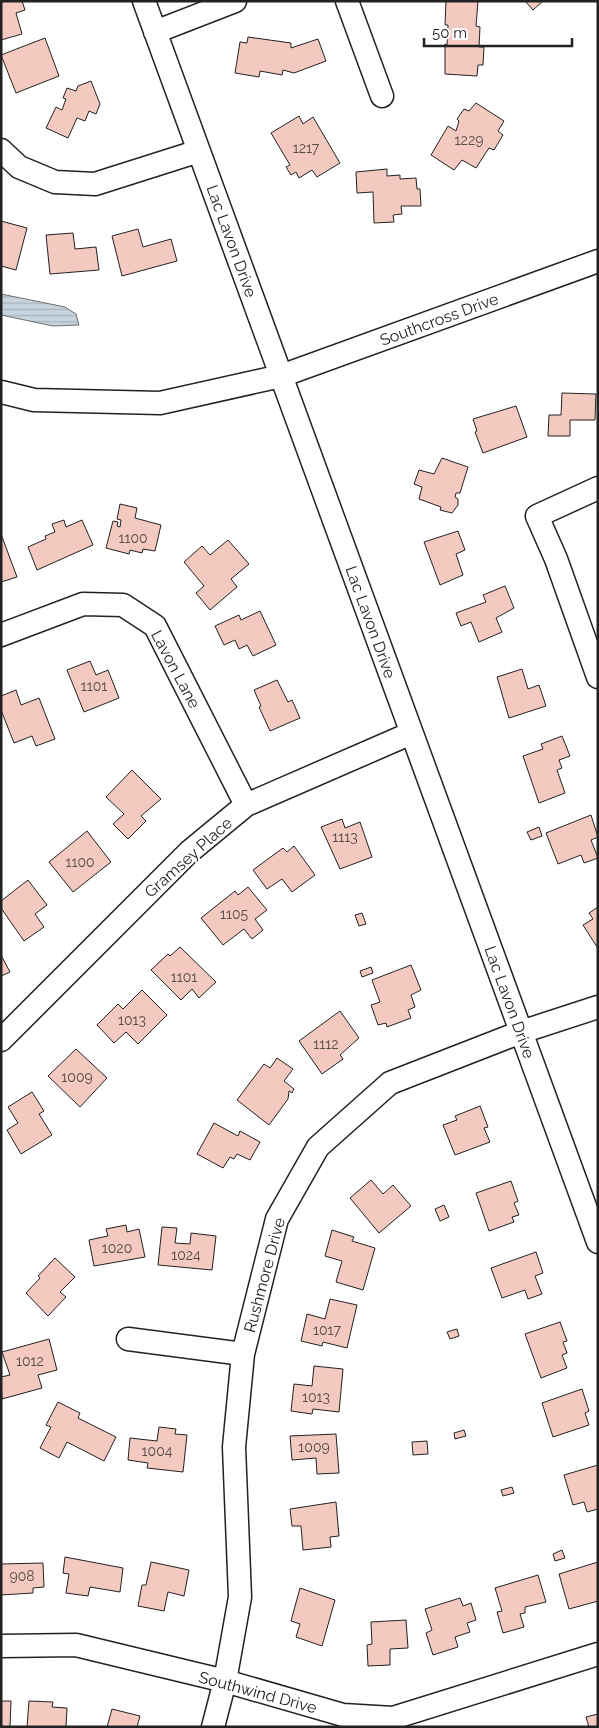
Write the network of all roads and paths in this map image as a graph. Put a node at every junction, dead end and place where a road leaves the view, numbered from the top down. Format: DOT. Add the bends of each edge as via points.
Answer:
graph roads {
  1 [pos="144,1"];
  2 [pos="235,1"];
  3 [pos="347,1"];
  4 [pos="155,32"];
  5 [pos="382,96"];
  6 [pos="1,150"];
  7 [pos="199,151"];
  8 [pos="598,261"];
  9 [pos="281,376"];
  10 [pos="1,392"];
  11 [pos="592,491"];
  12 [pos="1,635"];
  13 [pos="598,678"];
  14 [pos="409,726"];
  15 [pos="246,806"];
  16 [pos="598,1007"];
  17 [pos="521,1032"];
  18 [pos="1,1040"];
  19 [pos="598,1242"];
  20 [pos="128,1339"];
  21 [pos="243,1354"];
  22 [pos="1,1646"];
  23 [pos="598,1654"];
  24 [pos="225,1681"];
  25 [pos="212,1727"];
  1 -- 4 [label="street, Lac Lavon Drive"];
  2 -- 4 [label="street"];
  3 -- 5 [label="street"];
  4 -- 7 [label="street, Lac Lavon Drive"];
  6 -- 7 [label="street" via="19,167 55,182 95,184"];
  7 -- 9 [label="street, Lac Lavon Drive"];
  8 -- 9 [label="street, Southcross Drive"];
  9 -- 10 [label="street, Southcross Drive" via="160,403 34,400"];
  9 -- 14 [label="street, Lac Lavon Drive"];
  11 -- 13 [label="street" via="537,516 556,559"];
  12 -- 15 [label="street, Lavon Lane" via="83,604 124,605 155,626"];
  14 -- 15 [label="street, Gramsey Place" via="407,735"];
  14 -- 17 [label="street, Lac Lavon Drive"];
  15 -- 18 [label="street, Gramsey Place" via="189,852"];
  16 -- 17 [label="street, Rushmore Drive"];
  17 -- 19 [label="street, Lac Lavon Drive"];
  17 -- 21 [label="street, Rushmore Drive" via="390,1083 318,1147 277,1219"];
  20 -- 21 [label="street"];
  21 -- 24 [label="street, Rushmore Drive" via="234,1447 240,1597"];
  22 -- 24 [label="street, Southwind Drive" via="76,1645"];
  23 -- 24 [label="street, Southwind Drive" via="393,1718 343,1716"];
  24 -- 25 [label="street, Rushmore Drive"];
}
